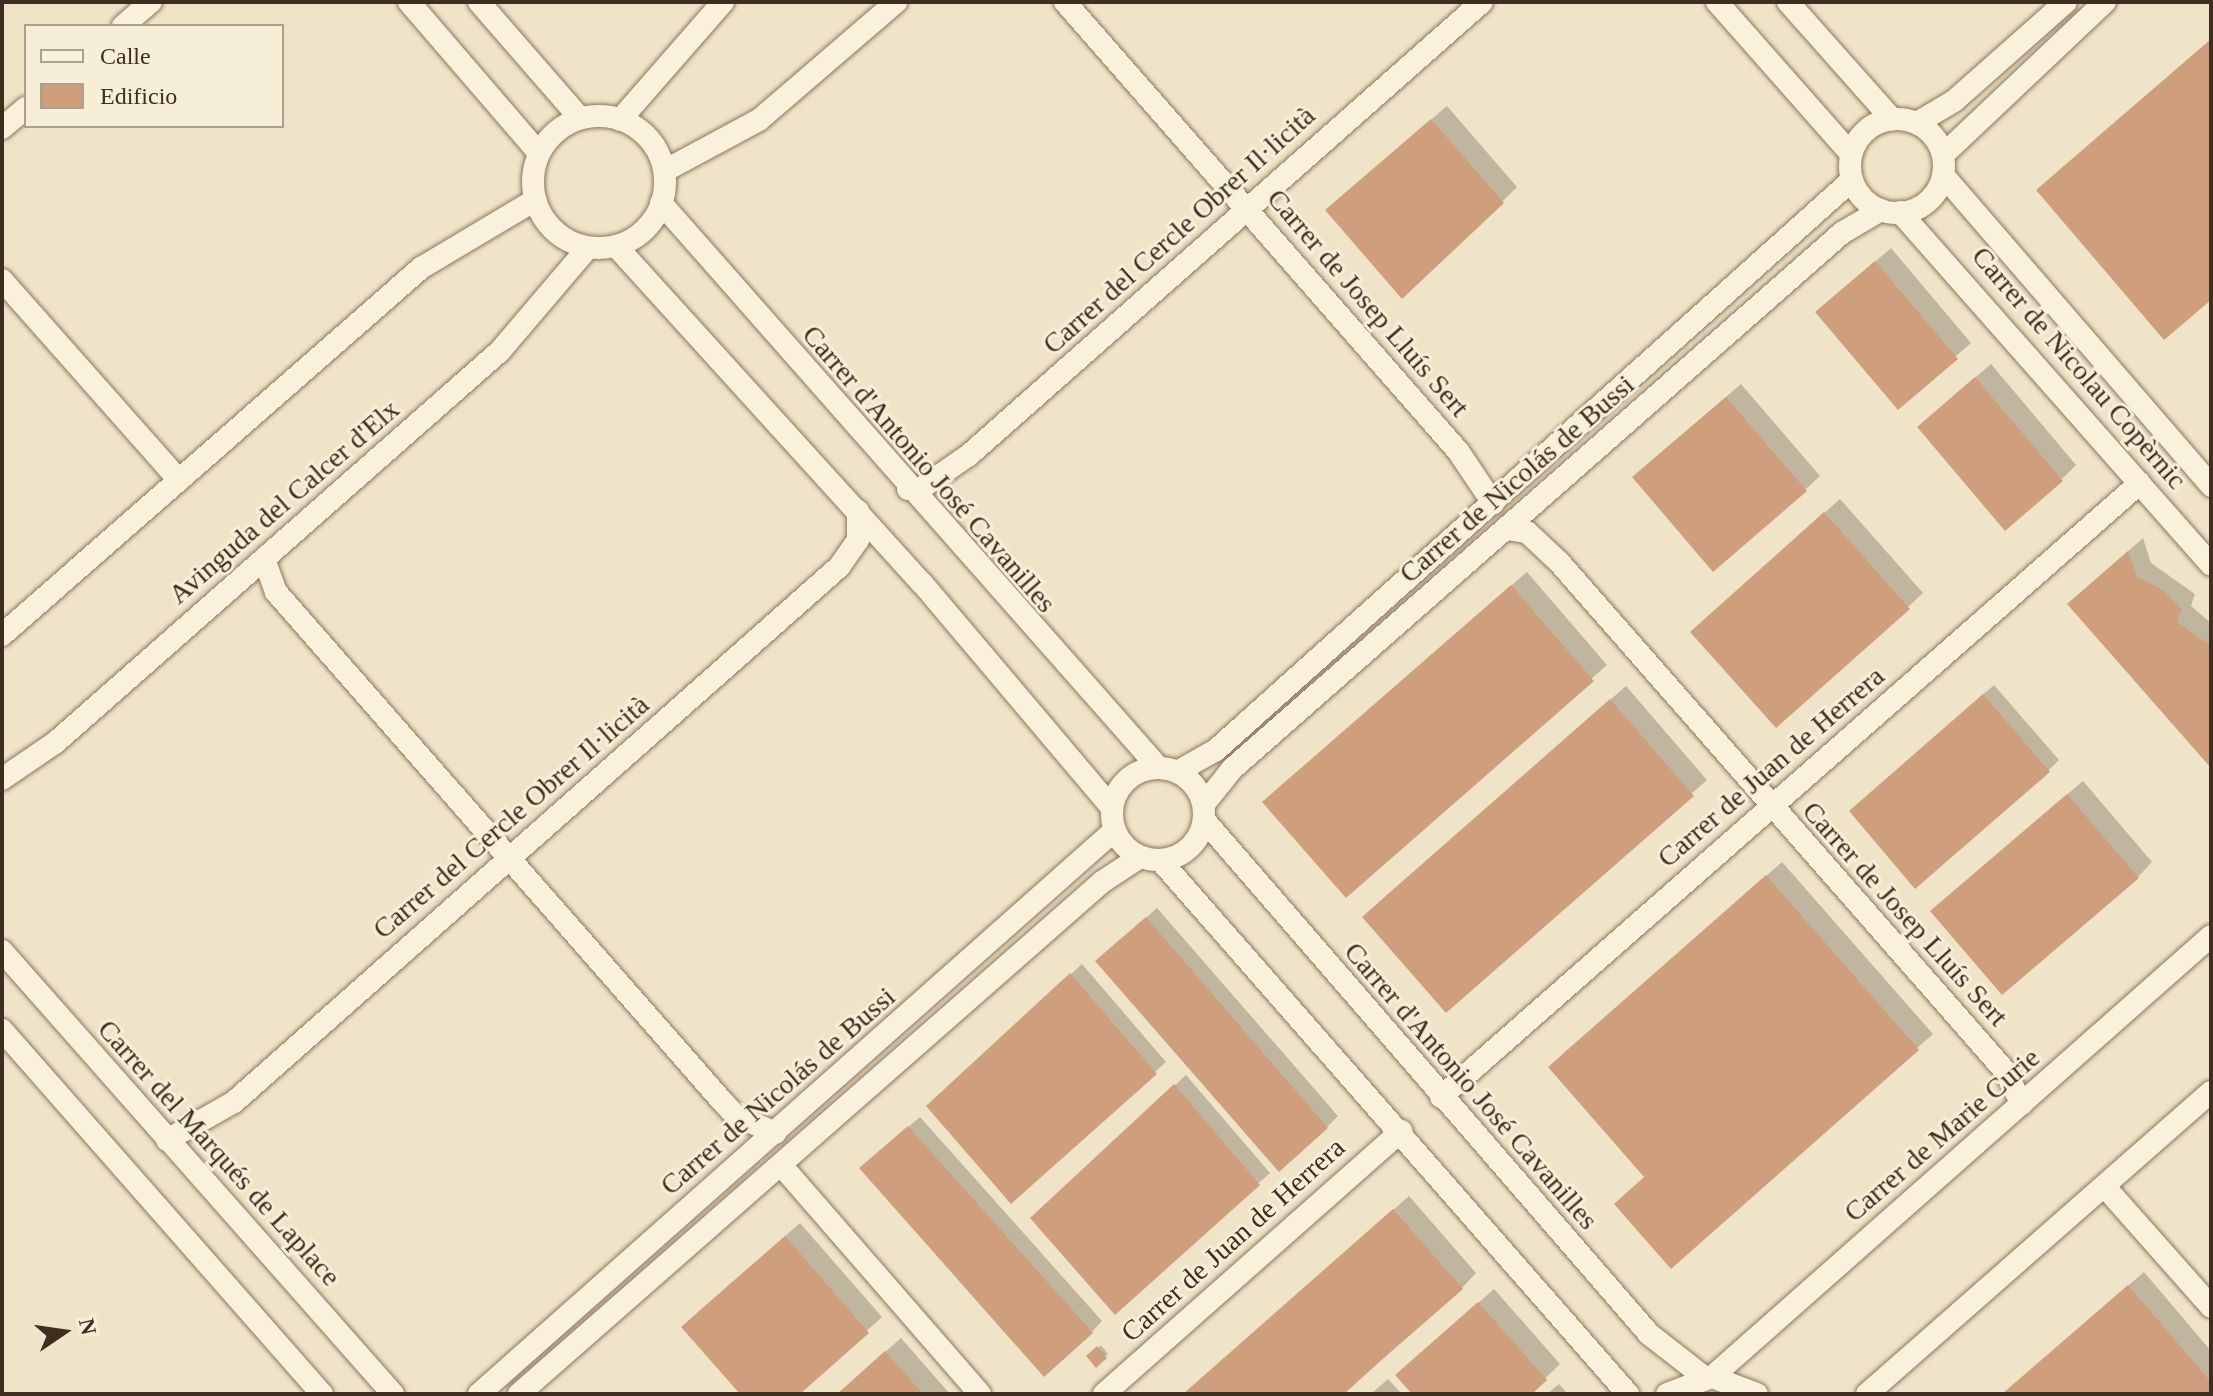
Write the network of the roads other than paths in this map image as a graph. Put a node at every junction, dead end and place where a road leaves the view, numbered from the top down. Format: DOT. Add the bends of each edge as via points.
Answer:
graph roads {
  1 [pos="151,2"];
  2 [pos="409,2"];
  3 [pos="479,2"];
  4 [pos="723,2"];
  5 [pos="896,2"];
  6 [pos="1065,2"];
  7 [pos="1482,2"];
  8 [pos="1717,2"];
  9 [pos="1788,2"];
  10 [pos="2066,2"];
  11 [pos="2105,2"];
  12 [pos="125,24"];
  13 [pos="24,110"];
  14 [pos="580,118"];
  15 [pos="1892,119"];
  16 [pos="620,120"];
  17 [pos="1917,123"];
  18 [pos="2,128"];
  19 [pos="539,153"];
  20 [pos="1851,154"];
  21 [pos="1943,165"];
  22 [pos="666,170"];
  23 [pos="1852,180"];
  24 [pos="535,200"];
  25 [pos="661,203"];
  26 [pos="1246,211"];
  27 [pos="1890,211"];
  28 [pos="616,246"];
  29 [pos="586,250"];
  30 [pos="2,280"];
  31 [pos="179,480"];
  32 [pos="2140,483"];
  33 [pos="2211,486"];
  34 [pos="908,489"];
  35 [pos="1493,503"];
  36 [pos="858,511"];
  37 [pos="1507,529"];
  38 [pos="264,559"];
  39 [pos="2211,565"];
  40 [pos="2,635"];
  41 [pos="1168,770"];
  42 [pos="2,779"];
  43 [pos="1111,807"];
  44 [pos="1771,807"];
  45 [pos="1204,813"];
  46 [pos="1115,830"];
  47 [pos="509,858"];
  48 [pos="1151,859"];
  49 [pos="2211,936"];
  50 [pos="2,951"];
  51 [pos="2,1030"];
  52 [pos="2211,1092"];
  53 [pos="1441,1097"];
  54 [pos="2022,1104"];
  55 [pos="1401,1131"];
  56 [pos="776,1133"];
  57 [pos="167,1140"];
  58 [pos="781,1165"];
  59 [pos="2105,1187"];
  60 [pos="2211,1307"];
  61 [pos="1708,1377"];
  62 [pos="322,1394"];
  63 [pos="393,1394"];
  64 [pos="479,1394"];
  65 [pos="519,1394"];
  66 [pos="980,1394"];
  67 [pos="1104,1394"];
  68 [pos="1628,1394"];
  69 [pos="1667,1394"];
  70 [pos="1757,1394"];
  71 [pos="1867,1394"];
  1 -- 12 [label="street"];
  2 -- 19 [label="street"];
  3 -- 14 [label="street"];
  4 -- 16 [label="street"];
  5 -- 22 [label="street" via="759,120"];
  6 -- 26 [label="street, Carrer de Josep Lluís Sert"];
  7 -- 26 [label="street, Carrer del Cercle Obrer Il·licità"];
  8 -- 20 [label="street"];
  9 -- 15 [label="street"];
  10 -- 17 [label="street" via="1954,101"];
  11 -- 21 [label="street"];
  13 -- 18 [label="street"];
  14 -- 16 [label="street"];
  14 -- 19 [label="street"];
  15 -- 17 [label="street"];
  15 -- 20 [label="street" via="1869,127"];
  16 -- 22 [label="street" via="650,140"];
  17 -- 21 [label="street"];
  19 -- 24 [label="street"];
  20 -- 23 [label="street"];
  21 -- 27 [label="street" via="1925,204"];
  21 -- 33 [label="street, Carrer de Nicolau Copèrnic"];
  22 -- 25 [label="street"];
  23 -- 27 [label="street"];
  23 -- 35 [label="street, Carrer de Nicolás de Bussi"];
  24 -- 29 [label="street" via="548,224"];
  24 -- 31 [label="street" via="421,268"];
  25 -- 28 [label="street" via="641,233"];
  25 -- 34 [label="street, Carrer d'Antonio José Cavanilles"];
  26 -- 34 [label="street, Carrer del Cercle Obrer Il·licità" via="945,475"];
  26 -- 35 [label="street, Carrer de Josep Lluís Sert" via="1458,451"];
  27 -- 32 [label="street, Carrer de Nicolau Copèrnic"];
  27 -- 37 [label="street, Carrer de Nicolás de Bussi" via="1842,233"];
  28 -- 29 [label="street"];
  28 -- 36 [label="street"];
  29 -- 38 [label="street, Avinguda del Calcer d'Elx" via="500,351"];
  30 -- 31 [label="street"];
  31 -- 40 [label="street"];
  32 -- 39 [label="street, Carrer de Nicolau Copèrnic"];
  32 -- 44 [label="street, Carrer de Juan de Herrera"];
  34 -- 41 [label="street, Carrer d'Antonio José Cavanilles"];
  35 -- 41 [label="street, Carrer de Nicolás de Bussi" via="1216,750"];
  36 -- 43 [label="street"];
  36 -- 47 [label="street, Carrer del Cercle Obrer Il·licità" via="858,540 839,567"];
  37 -- 44 [label="street, Carrer de Josep Lluís Sert" via="1527,532 1559,562"];
  37 -- 45 [label="street, Carrer de Nicolás de Bussi" via="1232,769"];
  38 -- 42 [label="street, Avinguda del Calcer d'Elx" via="40,755"];
  38 -- 47 [label="street" via="276,592"];
  41 -- 43 [label="street" via="1129,777"];
  41 -- 45 [label="street"];
  43 -- 46 [label="street"];
  44 -- 53 [label="street, Carrer de Juan de Herrera"];
  44 -- 54 [label="street, Carrer de Josep Lluís Sert" via="2005,1071"];
  45 -- 48 [label="street" via="1188,851"];
  45 -- 53 [label="street, Carrer d'Antonio José Cavanilles"];
  46 -- 48 [label="street"];
  46 -- 56 [label="street, Carrer de Nicolás de Bussi"];
  47 -- 56 [label="street" via="736,1116"];
  47 -- 57 [label="street, Carrer del Cercle Obrer Il·licità" via="234,1102"];
  48 -- 55 [label="street"];
  48 -- 58 [label="street, Carrer de Nicolás de Bussi" via="1112,873"];
  49 -- 54 [label="street, Carrer de Marie Curie"];
  50 -- 57 [label="street, Carrer del Marqués de Laplace"];
  51 -- 62 [label="street"];
  52 -- 59 [label="street"];
  53 -- 61 [label="street, Carrer d'Antonio José Cavanilles" via="1649,1334"];
  54 -- 61 [label="street, Carrer de Marie Curie"];
  55 -- 67 [label="street, Carrer de Juan de Herrera"];
  55 -- 68 [label="street"];
  56 -- 64 [label="street, Carrer de Nicolás de Bussi"];
  57 -- 63 [label="street, Carrer del Marqués de Laplace"];
  58 -- 65 [label="street, Carrer de Nicolás de Bussi"];
  58 -- 66 [label="street"];
  59 -- 60 [label="street"];
  59 -- 71 [label="street"];
  61 -- 69 [label="street, Carrer de Marie Curie"];
  61 -- 70 [label="street, Carrer d'Antonio José Cavanilles"];
}
